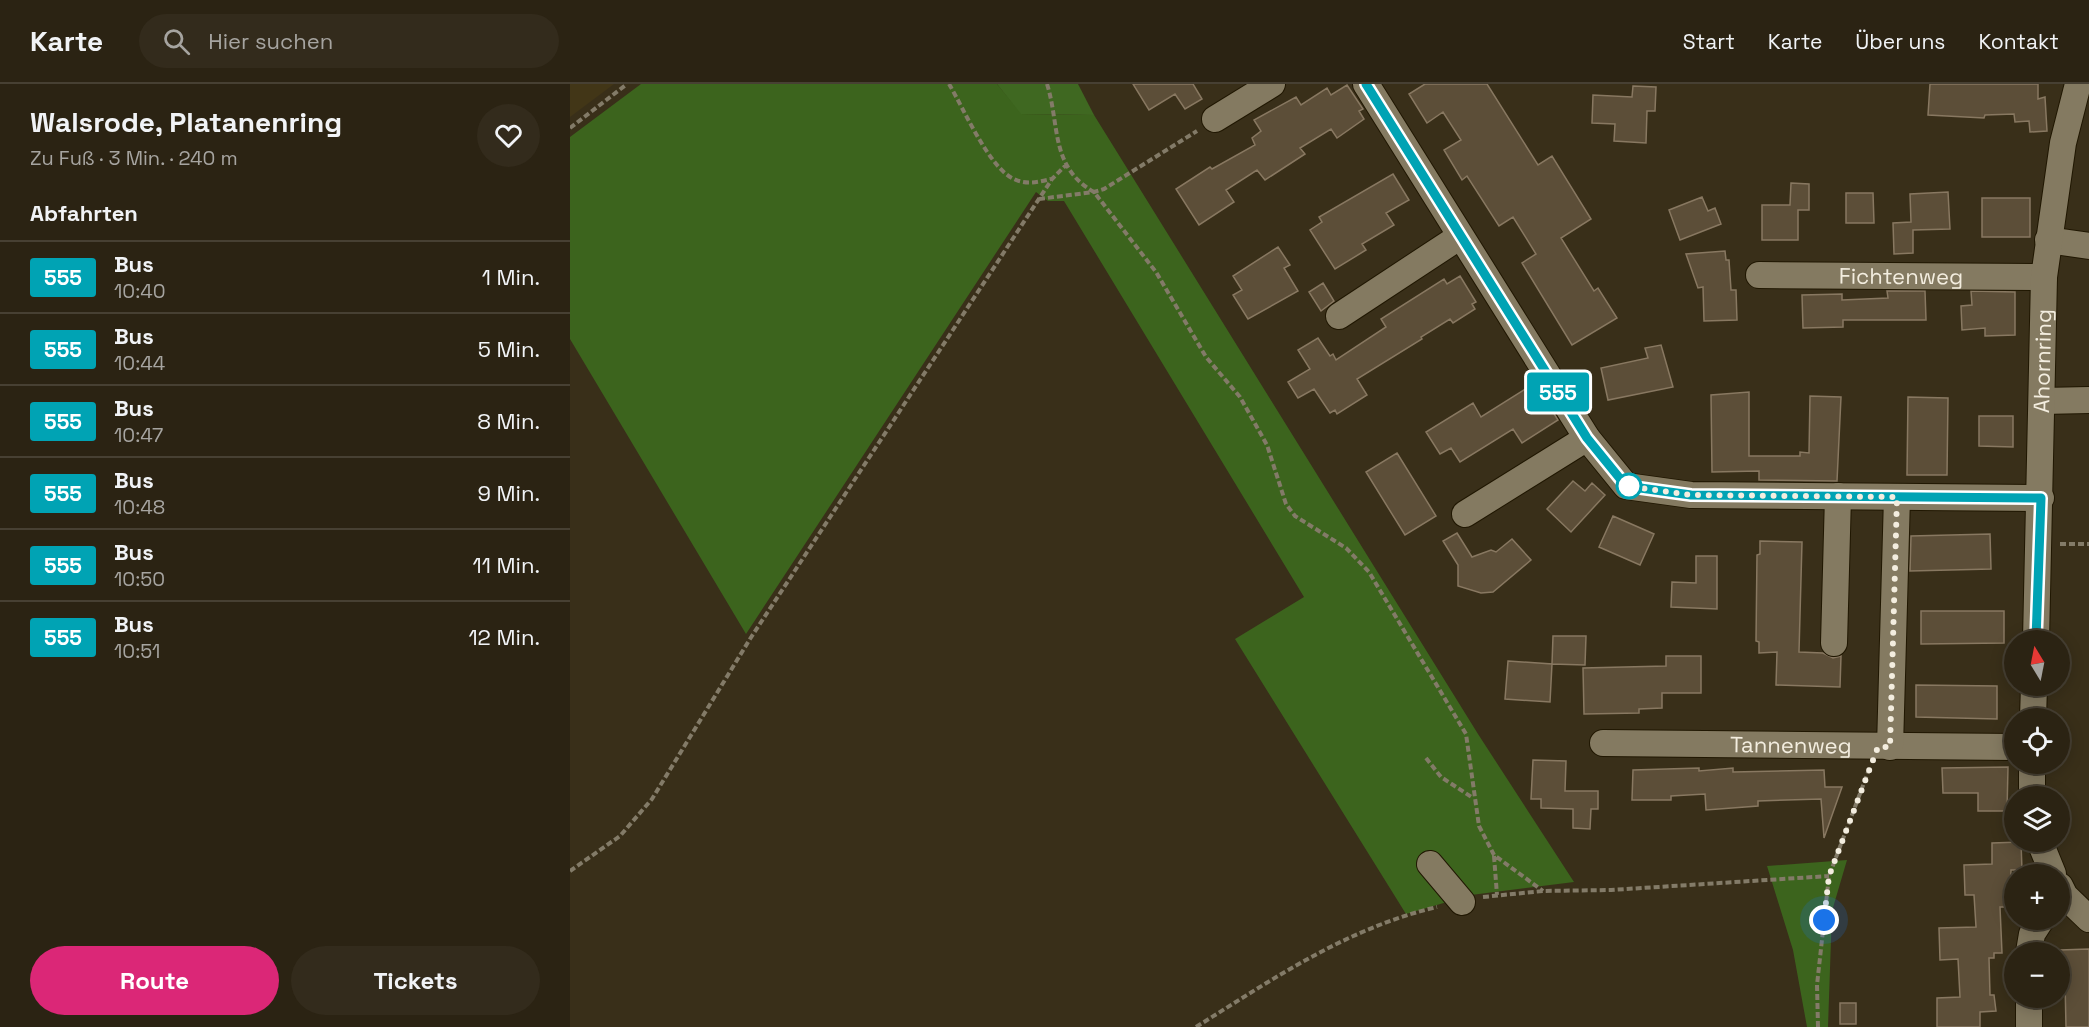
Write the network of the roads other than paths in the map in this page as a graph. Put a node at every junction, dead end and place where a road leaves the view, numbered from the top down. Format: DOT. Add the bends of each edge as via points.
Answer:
graph roads {
  1 [pos="1272,84"];
  2 [pos="1366,84"];
  3 [pos="2078,84"];
  4 [pos="1215,119"];
  5 [pos="1460,237"];
  6 [pos="2048,240"];
  7 [pos="2089,246"];
  8 [pos="1759,275"];
  9 [pos="2044,277"];
  10 [pos="1339,316"];
  11 [pos="2089,400"];
  12 [pos="2042,401"];
  13 [pos="1587,438"];
  14 [pos="1838,496"];
  15 [pos="1897,497"];
  16 [pos="2041,498"];
  17 [pos="1465,514"];
  18 [pos="2036,630"];
  19 [pos="1834,643"];
  20 [pos="1603,743"];
  21 [pos="1884,747"];
  22 [pos="2004,747"];
  23 [pos="1430,864"];
  24 [pos="2070,900"];
  25 [pos="1462,902"];
  26 [pos="2089,918"];
  27 [pos="2029,1008"];
  28 [pos="2030,1027"];
  1 -- 4 [label="street"];
  2 -- 5 [label="street"];
  3 -- 6 [label="street, Ahornring" via="2063,143"];
  5 -- 10 [label="street"];
  5 -- 13 [label="street"];
  6 -- 7 [label="street"];
  6 -- 9 [label="street, Ahornring"];
  8 -- 9 [label="street, Fichtenweg"];
  9 -- 12 [label="street, Ahornring"];
  11 -- 12 [label="street"];
  12 -- 16 [label="street, Ahornring"];
  13 -- 14 [label="street" via="1626,486 1691,495"];
  13 -- 17 [label="street"];
  14 -- 15 [label="street"];
  14 -- 19 [label="street"];
  15 -- 16 [label="street"];
  15 -- 21 [label="street"];
  16 -- 18 [label="street, Ahornring"];
  20 -- 21 [label="street, Tannenweg"];
  21 -- 22 [label="street, Tannenweg"];
  23 -- 25 [label="street"];
  24 -- 26 [label="street"];
  27 -- 28 [label="street"];
}
